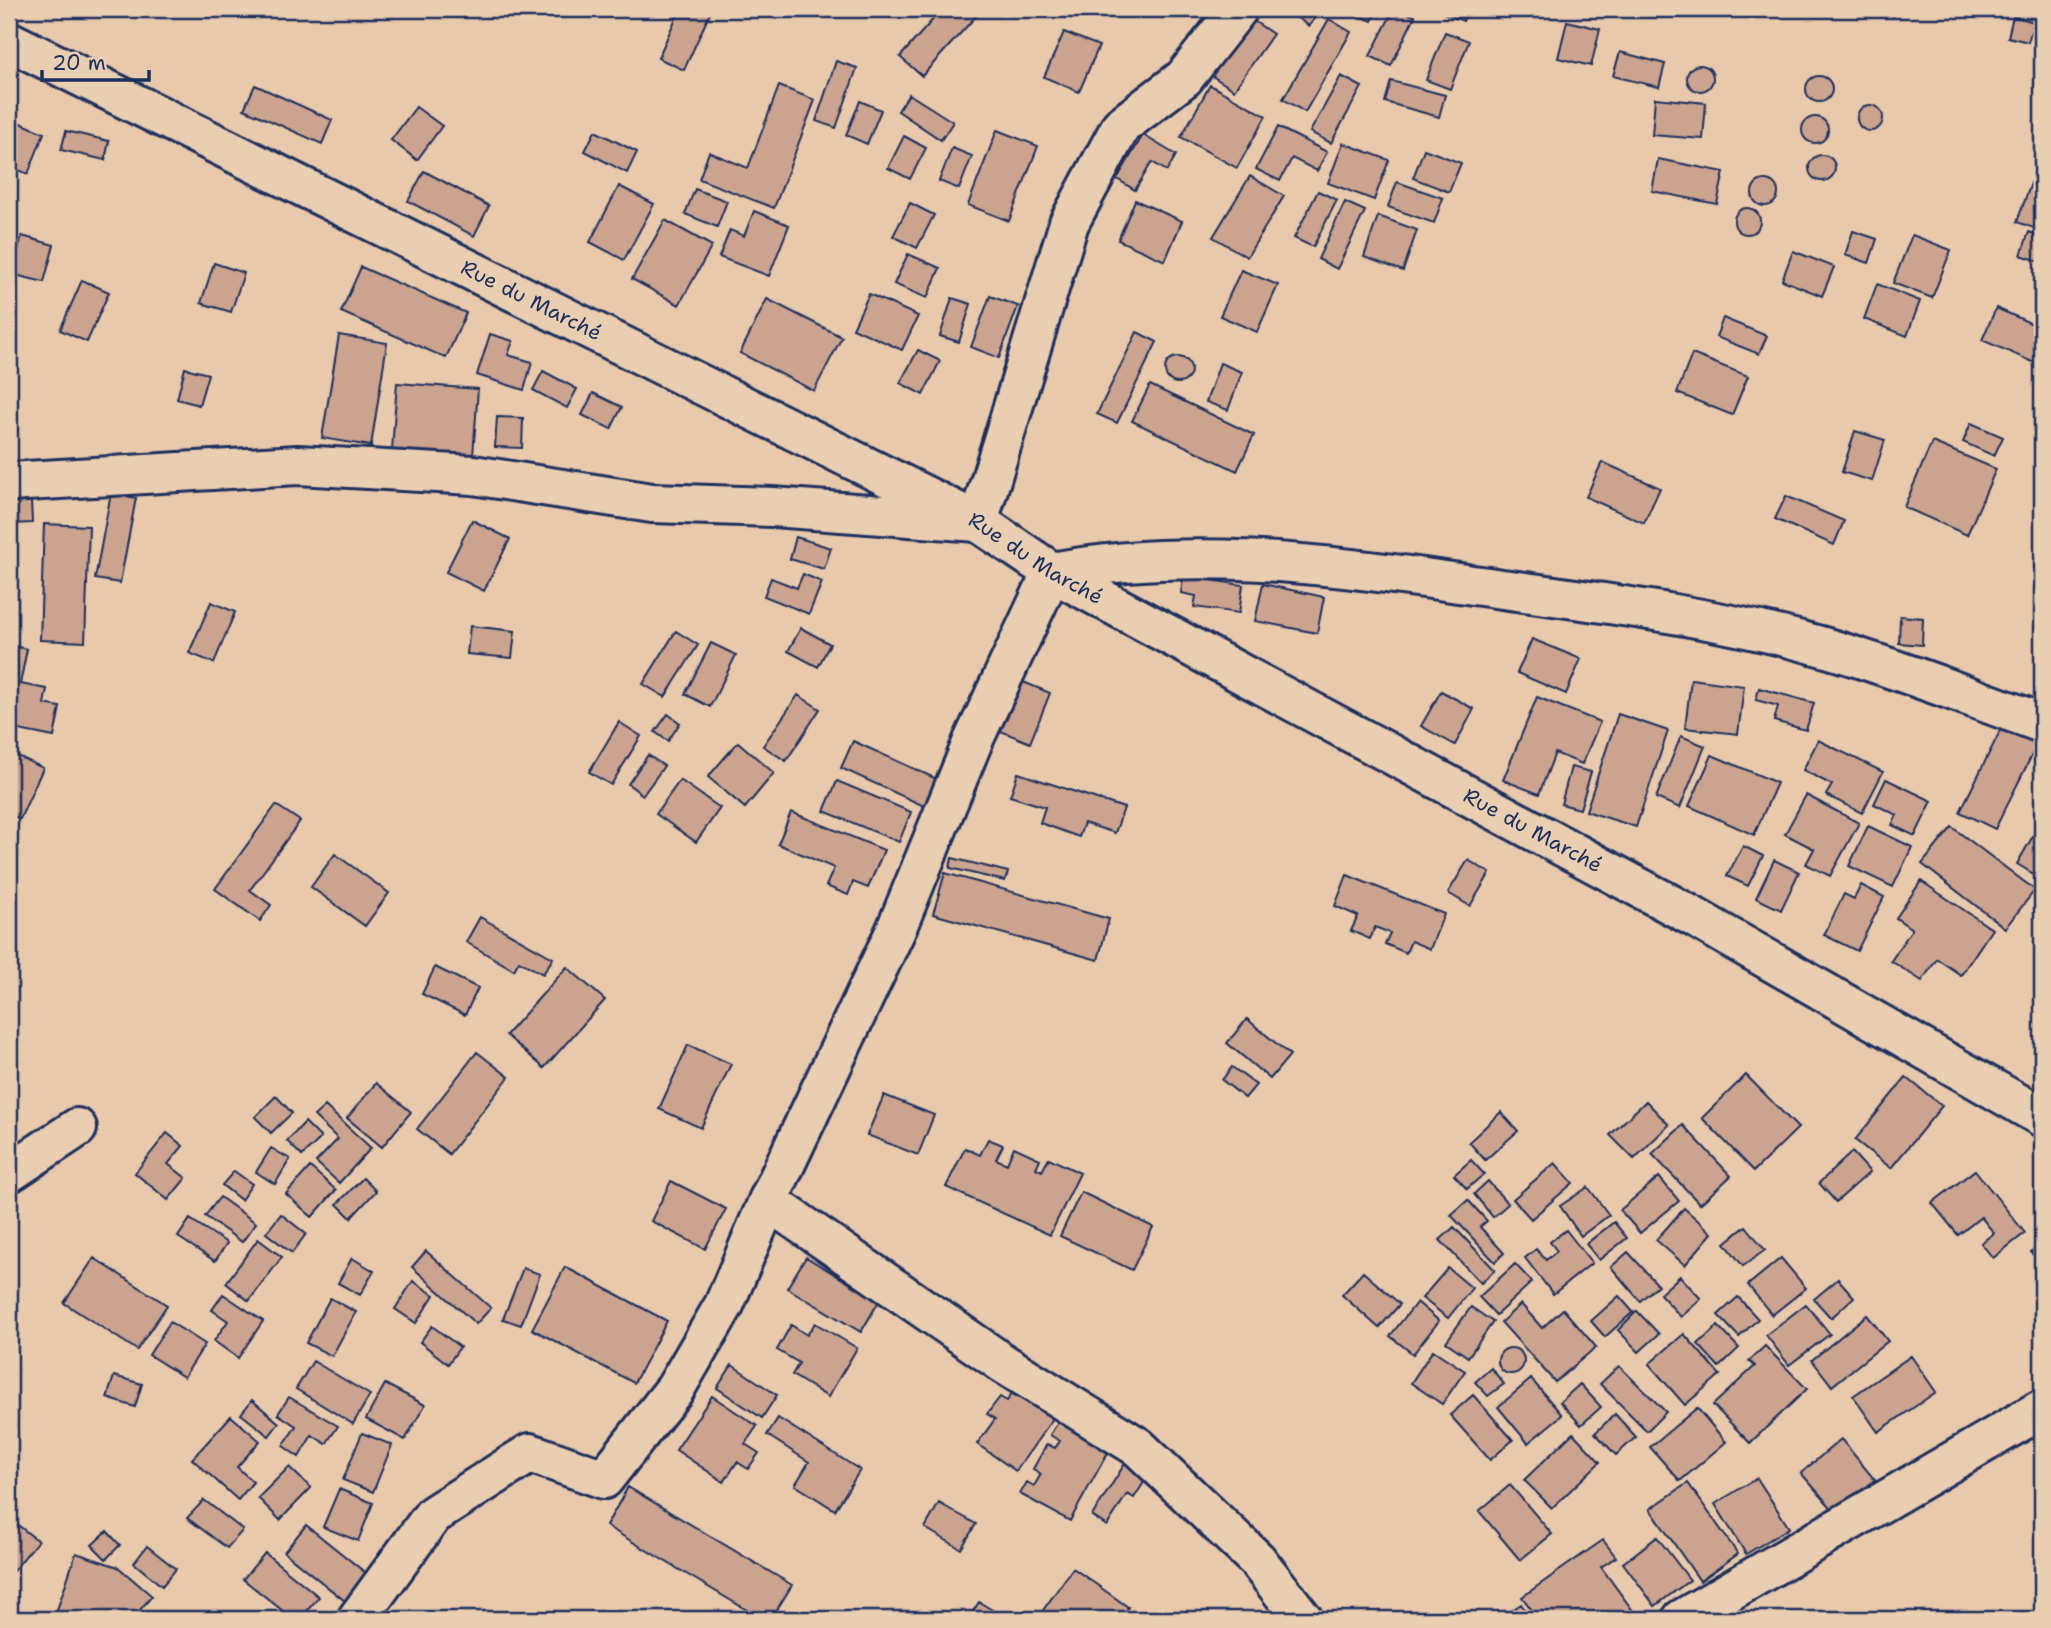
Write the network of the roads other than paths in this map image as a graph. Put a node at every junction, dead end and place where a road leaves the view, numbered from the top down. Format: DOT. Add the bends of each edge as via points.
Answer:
graph roads {
  1 [pos="1238,9"];
  2 [pos="9,41"];
  3 [pos="9,482"];
  4 [pos="978,522"];
  5 [pos="1052,572"];
  6 [pos="2042,723"];
  7 [pos="2042,1116"];
  8 [pos="77,1128"];
  9 [pos="9,1173"];
  10 [pos="768,1201"];
  11 [pos="2042,1409"];
  12 [pos="357,1619"];
  13 [pos="1303,1619"];
  14 [pos="1682,1619"];
  1 -- 4 [label="street" via="1184,78 1121,126 1069,223"];
  2 -- 4 [label="street, Rue du Marché"];
  3 -- 4 [label="street" via="298,465 473,475 652,503"];
  4 -- 5 [label="street, Rue du Marché"];
  5 -- 6 [label="street" via="1097,563 1219,558 1395,574 1689,615 1828,648"];
  5 -- 7 [label="street, Rue du Marché" via="1694,917"];
  5 -- 10 [label="street" via="973,741 895,932"];
  8 -- 9 [label="street"];
  10 -- 12 [label="street" via="724,1305 675,1390 604,1479 530,1453 433,1515"];
  10 -- 13 [label="street" via="1004,1364 1138,1447 1257,1560"];
  11 -- 14 [label="street"];
}
